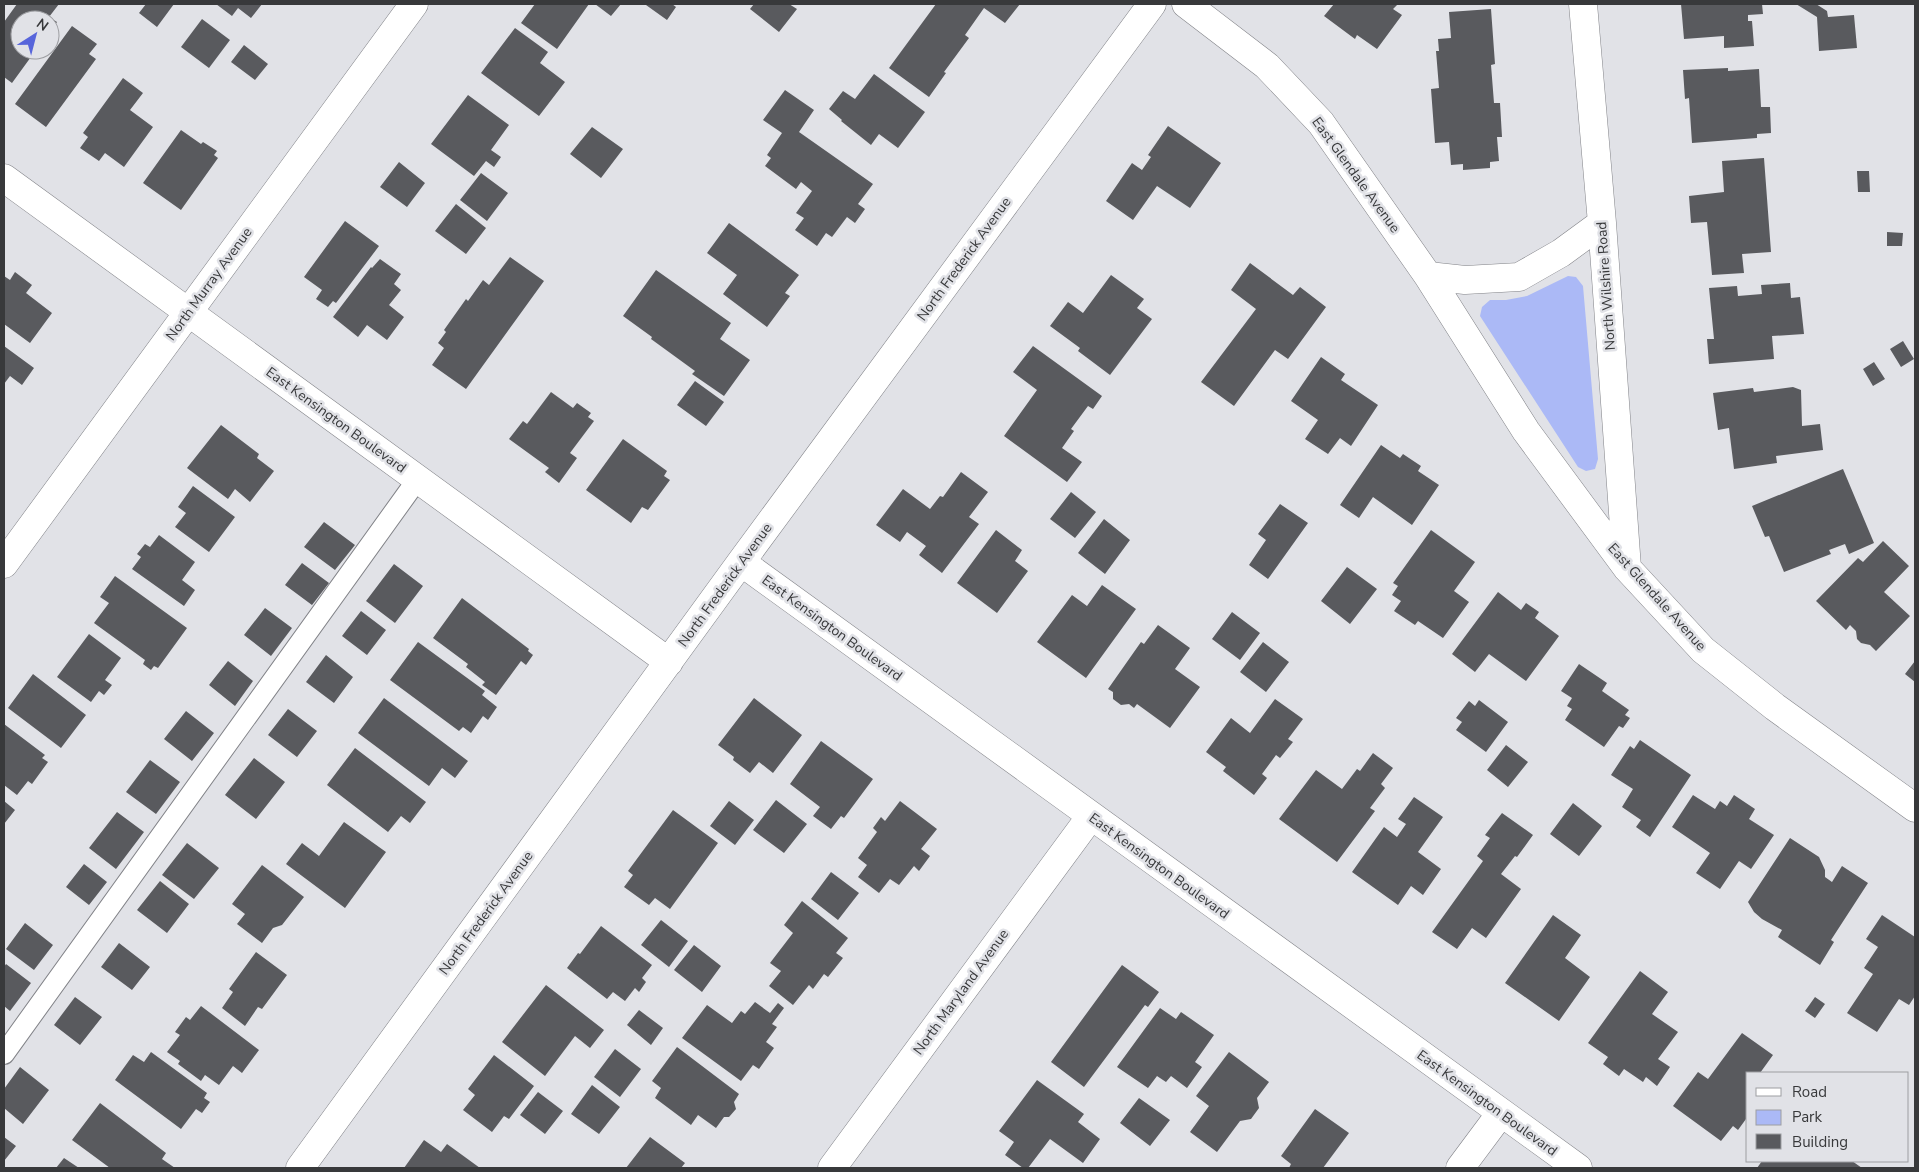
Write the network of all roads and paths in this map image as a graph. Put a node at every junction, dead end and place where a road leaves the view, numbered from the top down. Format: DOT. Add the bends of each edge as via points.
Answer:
graph roads {
  1 [pos="414,4"];
  2 [pos="1152,4"];
  3 [pos="1186,4"];
  4 [pos="1583,4"];
  5 [pos="4,178"];
  6 [pos="1602,223"];
  7 [pos="1428,276"];
  8 [pos="189,312"];
  9 [pos="417,480"];
  10 [pos="741,562"];
  11 [pos="4,564"];
  12 [pos="1627,568"];
  13 [pos="669,662"];
  14 [pos="1915,808"];
  15 [pos="1091,816"];
  16 [pos="4,1054"];
  17 [pos="1501,1113"];
  18 [pos="300,1168"];
  19 [pos="832,1168"];
  20 [pos="1460,1168"];
  21 [pos="1578,1168"];
  1 -- 8 [label="street, North Murray Avenue"];
  2 -- 10 [label="street, North Frederick Avenue"];
  3 -- 7 [label="street, East Glendale Avenue" via="1267,66 1321,123"];
  4 -- 6 [label="street, North Wilshire Road"];
  5 -- 8 [label="street, East Kensington Boulevard"];
  6 -- 7 [label="street" via="1561,253 1519,277 1466,280"];
  6 -- 12 [label="street, North Wilshire Road"];
  7 -- 12 [label="street, East Glendale Avenue" via="1526,431"];
  8 -- 9 [label="street, East Kensington Boulevard"];
  8 -- 11 [label="street, North Murray Avenue"];
  9 -- 13 [label="street, East Kensington Boulevard"];
  9 -- 16 [label="lane"];
  10 -- 13 [label="street, North Frederick Avenue"];
  10 -- 15 [label="street, East Kensington Boulevard"];
  12 -- 14 [label="street, East Glendale Avenue" via="1702,650"];
  13 -- 18 [label="street, North Frederick Avenue"];
  15 -- 17 [label="street, East Kensington Boulevard"];
  15 -- 19 [label="street, North Maryland Avenue"];
  17 -- 20 [label="street"];
  17 -- 21 [label="street, East Kensington Boulevard"];
}
